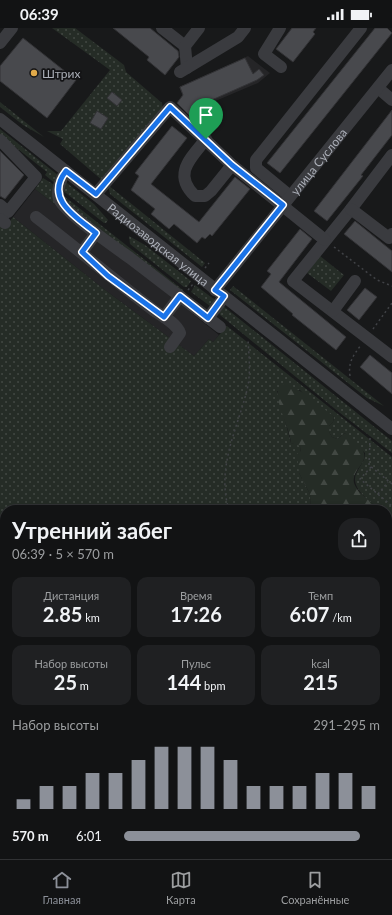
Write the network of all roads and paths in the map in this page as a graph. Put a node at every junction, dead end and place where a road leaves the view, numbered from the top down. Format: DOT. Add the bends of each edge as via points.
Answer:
graph roads {
  1 [pos="12,28"];
  2 [pos="162,28"];
  3 [pos="200,28"];
  4 [pos="245,28"];
  5 [pos="280,28"];
  6 [pos="361,28"];
  7 [pos="0,43"];
  8 [pos="185,46"];
  9 [pos="281,67"];
  10 [pos="392,70"];
  11 [pos="378,88"];
  12 [pos="392,100"];
  13 [pos="0,119"];
  14 [pos="206,139"];
  15 [pos="0,140"];
  16 [pos="392,155"];
  17 [pos="232,165"];
  18 [pos="66,171"];
  19 [pos="96,194"];
  20 [pos="286,200"];
  21 [pos="0,205"];
  22 [pos="352,209"];
  23 [pos="36,217"];
  24 [pos="96,233"];
  25 [pos="392,234"];
  26 [pos="324,240"];
  27 [pos="82,252"];
  28 [pos="356,281"];
  29 [pos="392,286"];
  30 [pos="220,293"];
  31 [pos="180,296"];
  32 [pos="333,311"];
  33 [pos="164,317"];
  34 [pos="208,318"];
  35 [pos="220,327"];
  36 [pos="248,340"];
  37 [pos="170,347"];
  38 [pos="392,357"];
  39 [pos="392,429"];
  40 [pos="370,438"];
  41 [pos="371,467"];
  42 [pos="389,481"];
  43 [pos="392,484"];
  44 [pos="378,494"];
  45 [pos="228,505"];
  46 [pos="391,505"];
  1 -- 7 [label="street"];
  2 -- 8 [label="street"];
  3 -- 8 [label="street"];
  4 -- 8 [label="street" via="238,37 184,70"];
  5 -- 9 [label="street" via="264,54"];
  6 -- 20 [label="street" via="256,160 256,168"];
  10 -- 11 [label="street, улица Суслова"];
  11 -- 12 [label="street"];
  11 -- 20 [label="street, улица Суслова"];
  13 -- 18 [label="street, Радиозаводская улица"];
  14 -- 17 [label="street"];
  14 -- 17 [label="street" via="186,164 184,173 185,181 195,196 204,196 211,191"];
  14 -- 19 [label="street" via="170,107"];
  15 -- 21 [label="street" via="36,177 8,212"];
  16 -- 22 [label="street"];
  17 -- 20 [label="street"];
  18 -- 19 [label="street, Радиозаводская улица"];
  18 -- 24 [label="street" via="61,178 60,201"];
  19 -- 30 [label="street, Радиозаводская улица"];
  20 -- 26 [label="street"];
  20 -- 30 [label="street, улица Суслова"];
  22 -- 25 [label="street" via="389,238"];
  22 -- 26 [label="street"];
  23 -- 27 [label="street"];
  24 -- 27 [label="street"];
  24 -- 31 [label="street"];
  26 -- 29 [label="path" via="377,280"];
  26 -- 32 [label="street" via="293,281"];
  27 -- 33 [label="street" via="108,276"];
  28 -- 32 [label="street"];
  30 -- 34 [label="street, улица Суслова"];
  30 -- 39 [label="street, Радиозаводская улица"];
  31 -- 33 [label="street"];
  31 -- 34 [label="street"];
  32 -- 38 [label="street"];
  33 -- 37 [label="street" via="180,333"];
  34 -- 35 [label="street"];
  36 -- 45 [label="path" via="247,389 225,466 224,481"];
  40 -- 41 [label="path"];
  41 -- 42 [label="path"];
  41 -- 44 [label="path" via="360,479"];
  42 -- 43 [label="path"];
  42 -- 44 [label="path"];
  44 -- 46 [label="path"];
}
